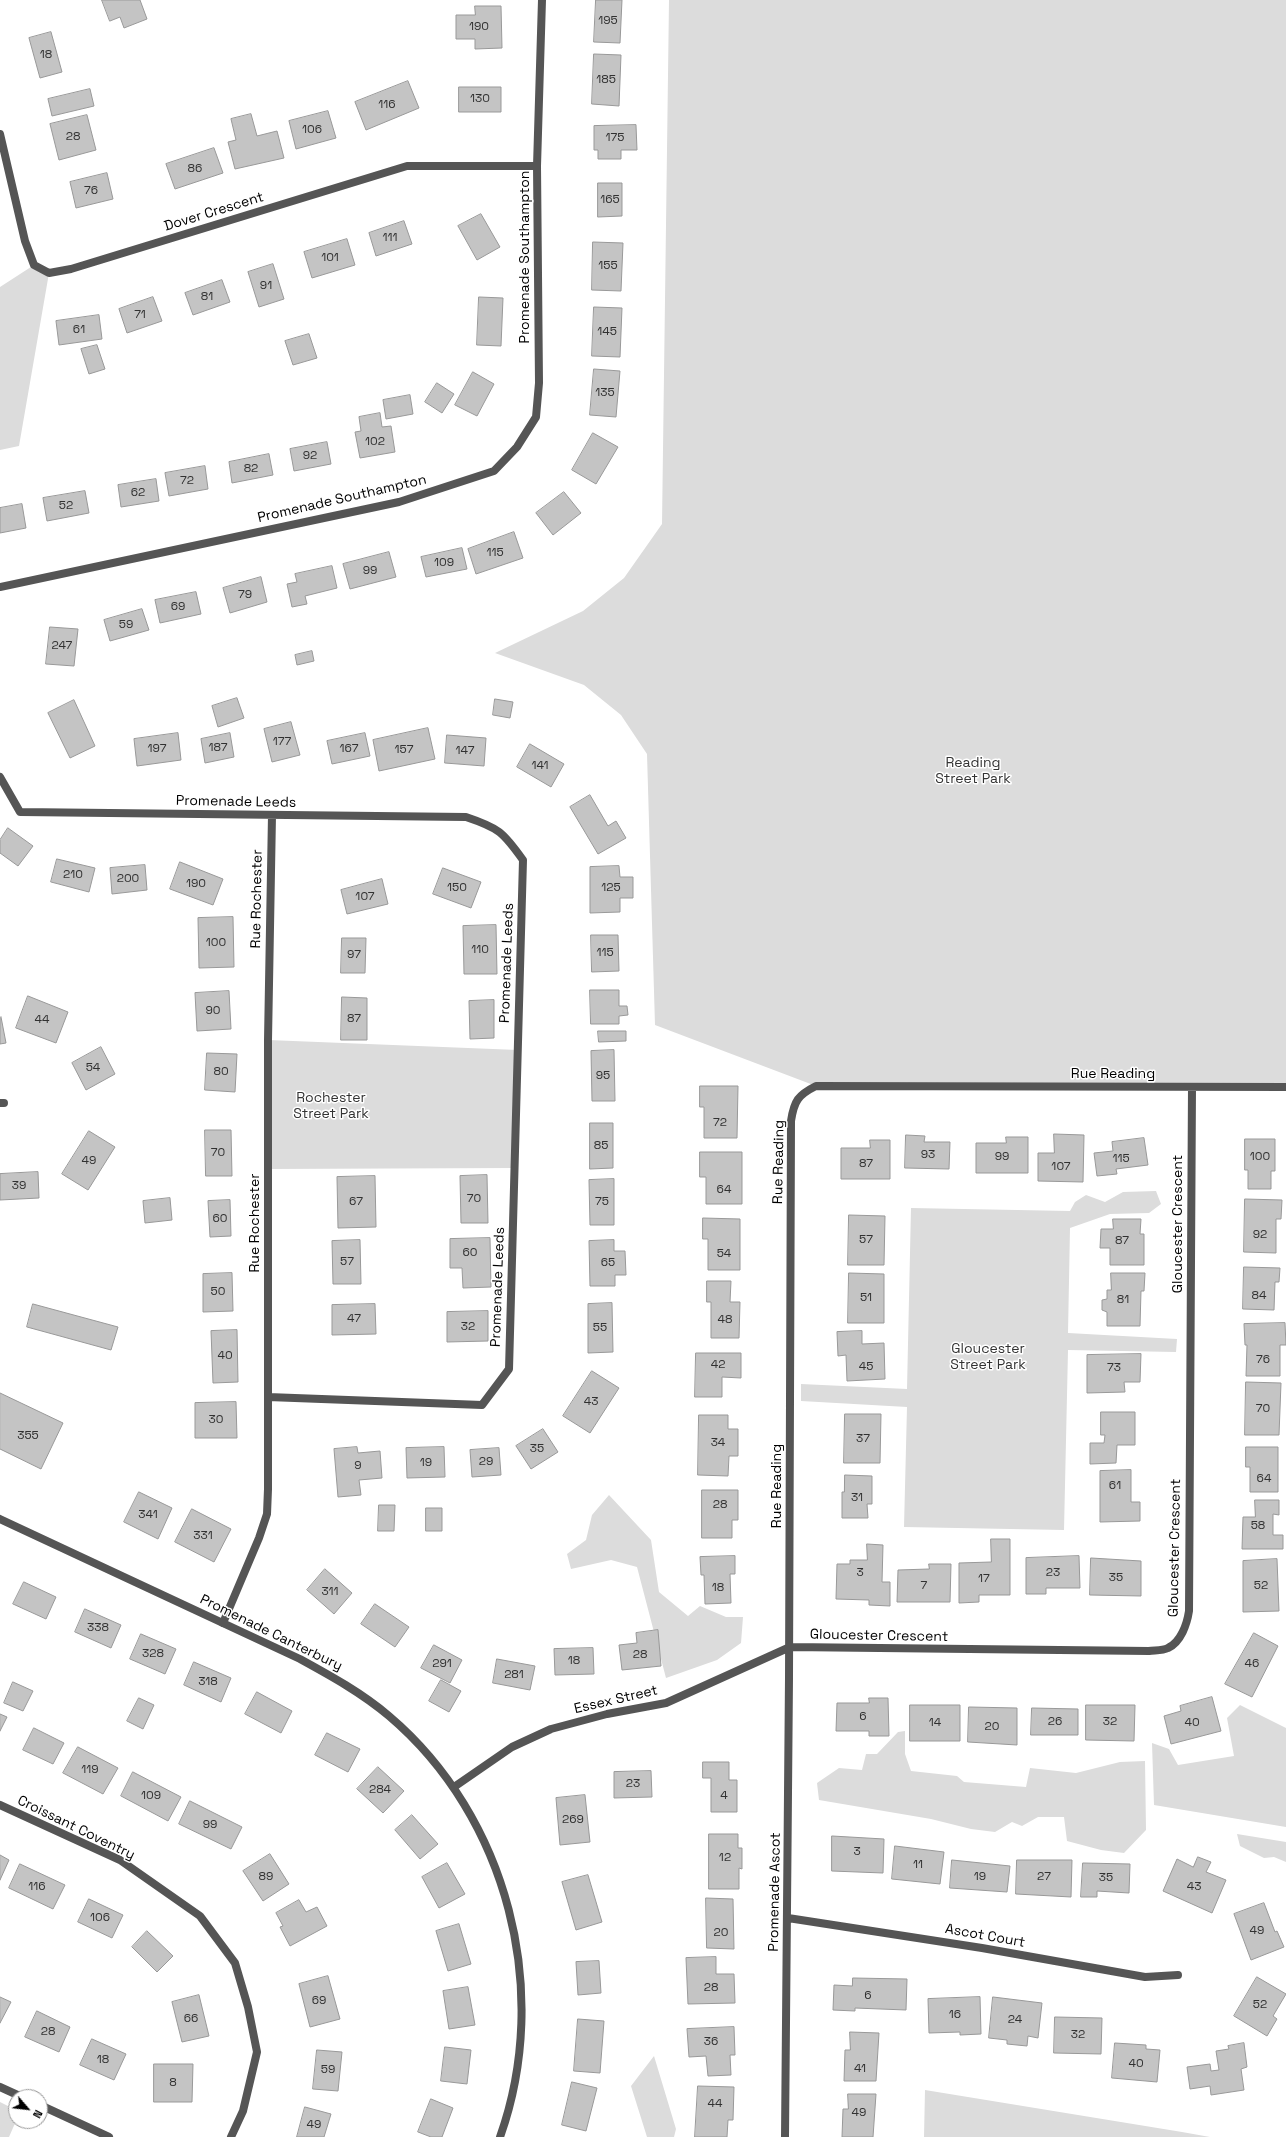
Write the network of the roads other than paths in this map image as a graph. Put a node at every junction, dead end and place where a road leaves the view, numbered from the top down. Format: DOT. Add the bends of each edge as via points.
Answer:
graph roads {
  1 [pos="542,0"];
  2 [pos="0,134"];
  3 [pos="538,166"];
  4 [pos="0,587"];
  5 [pos="0,777"];
  6 [pos="272,815"];
  7 [pos="1192,1087"];
  8 [pos="1286,1087"];
  9 [pos="268,1397"];
  10 [pos="0,1519"];
  11 [pos="223,1623"];
  12 [pos="790,1647"];
  13 [pos="454,1787"];
  14 [pos="0,1805"];
  15 [pos="788,1918"];
  16 [pos="1178,1975"];
  17 [pos="48,2109"];
  18 [pos="109,2137"];
  19 [pos="231,2137"];
  20 [pos="500,2137"];
  21 [pos="785,2137"];
  1 -- 3 [label="street, Promenade Southampton"];
  2 -- 3 [label="street, Dover Crescent" via="25,241 34,265 48,273 79,267 408,166"];
  3 -- 4 [label="street, Promenade Southampton" via="539,383 536,417 517,447 494,471 399,502"];
  5 -- 6 [label="street, Promenade Leeds" via="20,812"];
  6 -- 9 [label="street, Rue Rochester" via="268,1040"];
  6 -- 9 [label="street, Promenade Leeds" via="466,817 490,825 500,832 523,860 509,1369 482,1405"];
  7 -- 8 [label="street, Rue Reading"];
  7 -- 12 [label="street, Gloucester Crescent" via="1189,1611 1187,1624 1177,1642 1168,1648 1148,1651"];
  7 -- 12 [label="street, Rue Reading" via="816,1086 802,1093 793,1106 791,1121"];
  9 -- 11 [label="street, Rue Rochester" via="266,1514 259,1538"];
  10 -- 11 [label="street, Promenade Canterbury"];
  11 -- 13 [label="street, Promenade Canterbury" via="300,1659 345,1684 389,1716 425,1752"];
  12 -- 13 [label="street, Essex Street" via="666,1703 607,1714 551,1729 512,1747"];
  12 -- 15 [label="street, Promenade Ascot"];
  13 -- 20 [label="street, Promenade Canterbury" via="473,1819 497,1871 515,1932 522,1996 520,2054 508,2114"];
  14 -- 19 [label="street, Croissant Coventry" via="120,1860 200,1916 235,1963 248,2007 257,2052 243,2111"];
  15 -- 16 [label="street, Ascot Court" via="982,1948 1145,1977"];
  15 -- 21 [label="street, Promenade Ascot"];
  17 -- 18 [label="street"];
}
